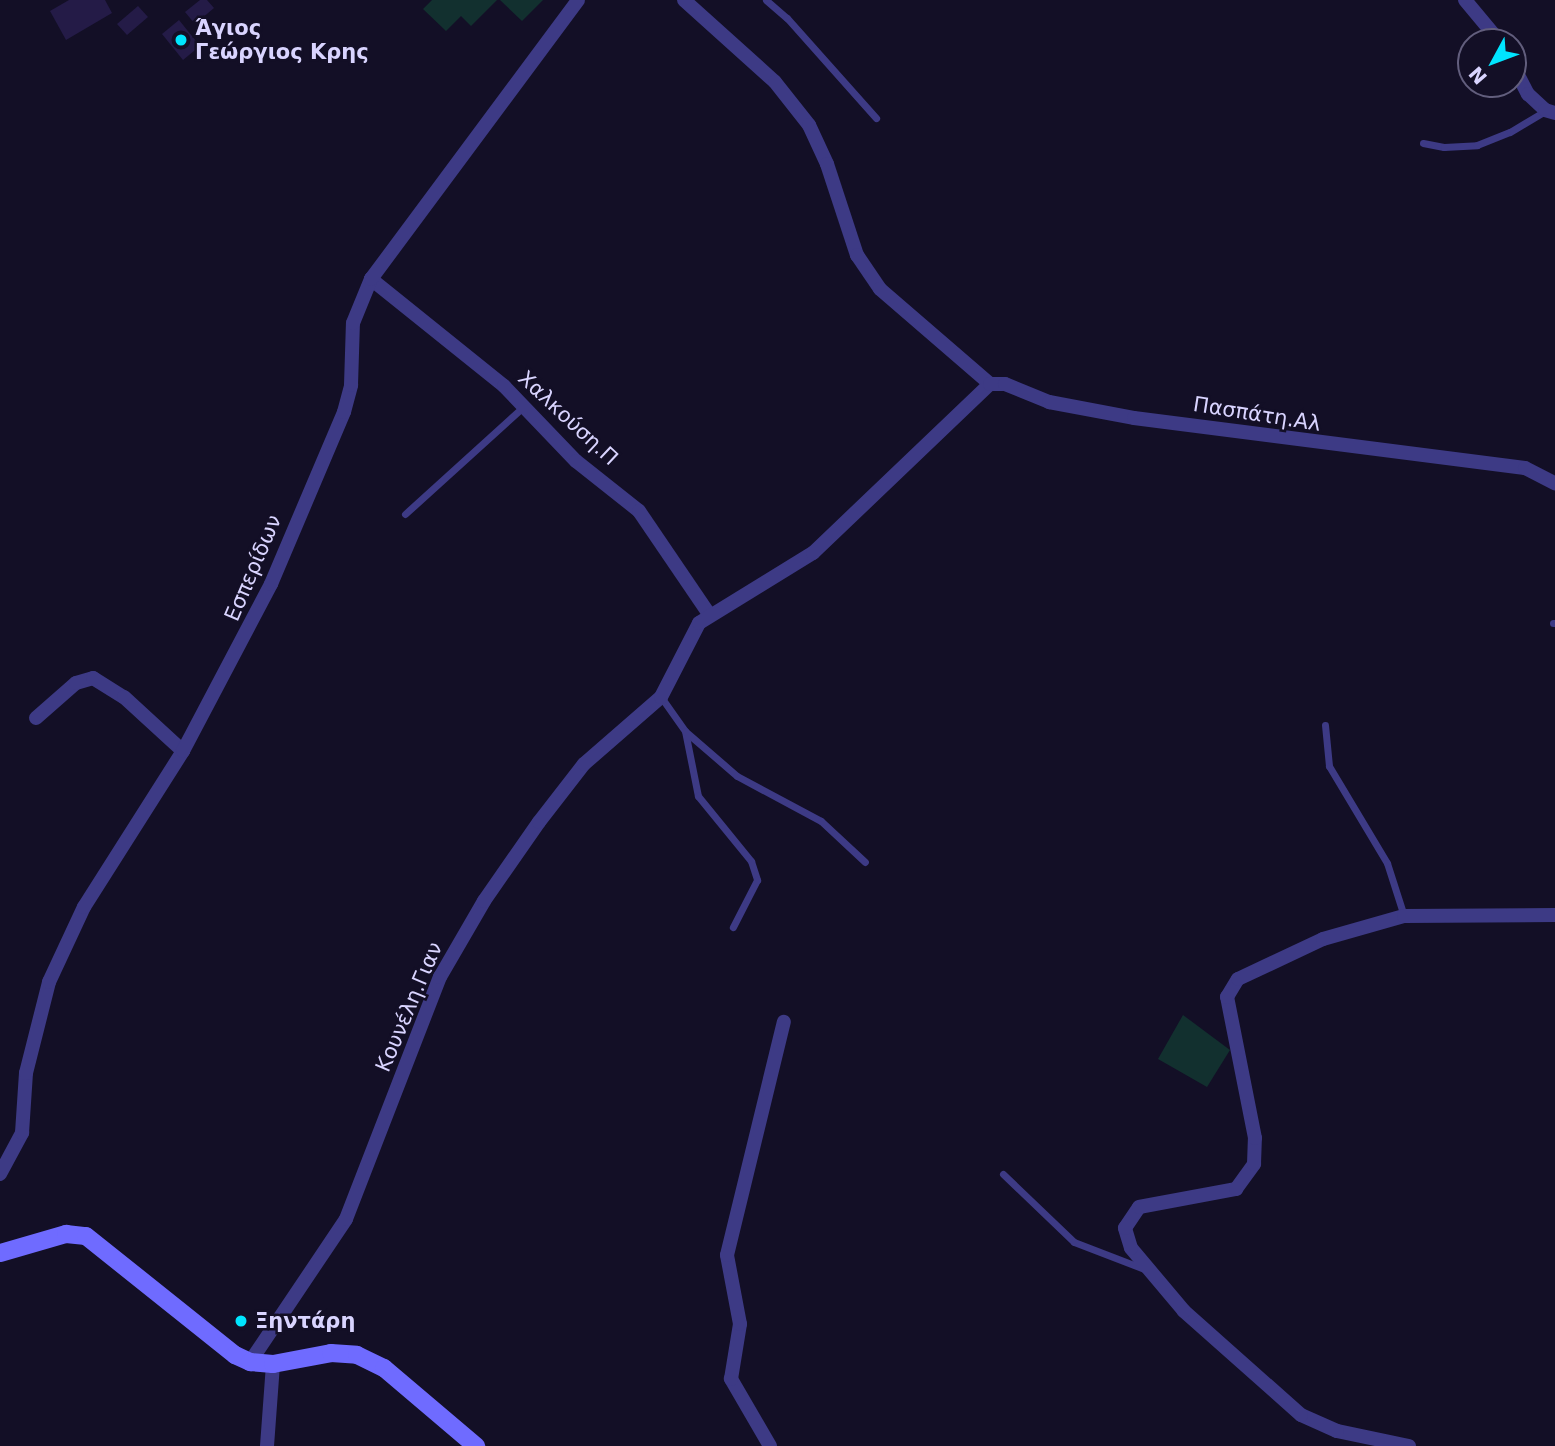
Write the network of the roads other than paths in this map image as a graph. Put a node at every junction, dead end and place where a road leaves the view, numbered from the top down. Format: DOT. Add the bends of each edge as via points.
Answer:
graph roads {
  1 [pos="578,0"];
  2 [pos="684,0"];
  3 [pos="766,0"];
  4 [pos="1465,0"];
  5 [pos="1488,28"];
  6 [pos="1527,92"];
  7 [pos="1550,112"];
  8 [pos="876,118"];
  9 [pos="1423,143"];
  10 [pos="371,279"];
  11 [pos="990,384"];
  12 [pos="524,406"];
  13 [pos="1555,484"];
  14 [pos="405,514"];
  15 [pos="709,614"];
  16 [pos="661,697"];
  17 [pos="36,718"];
  18 [pos="1325,725"];
  19 [pos="685,731"];
  20 [pos="183,751"];
  21 [pos="865,862"];
  22 [pos="1555,915"];
  23 [pos="1404,916"];
  24 [pos="733,927"];
  25 [pos="784,1022"];
  26 [pos="0,1174"];
  27 [pos="1003,1174"];
  28 [pos="0,1253"];
  29 [pos="1147,1270"];
  30 [pos="250,1362"];
  31 [pos="273,1364"];
  32 [pos="267,1446"];
  33 [pos="476,1446"];
  34 [pos="769,1446"];
  35 [pos="1409,1446"];
  1 -- 10 [label="street, Εσπερίδων"];
  2 -- 11 [label="street" via="775,82 809,125 857,255 880,289"];
  3 -- 8 [label="lane"];
  4 -- 5 [label="street"];
  6 -- 7 [label="street"];
  7 -- 9 [label="lane" via="1477,145"];
  10 -- 12 [label="street, Χαλκούση.Π"];
  10 -- 20 [label="street, Εσπερίδων" via="353,323 351,385 344,412 256,618"];
  11 -- 13 [label="street, Πασπάτη.Αλ" via="1005,384 1049,402 1134,418 1368,452 1525,468"];
  11 -- 15 [label="street" via="813,553"];
  12 -- 14 [label="lane"];
  12 -- 15 [label="street, Χαλκούση.Π" via="576,461 639,511"];
  15 -- 16 [label="street, Κουνέλη.Γιαν" via="699,623"];
  16 -- 19 [label="lane"];
  16 -- 30 [label="street, Κουνέλη.Γιαν" via="584,764 459,942 440,977 346,1219"];
  17 -- 20 [label="street" via="76,683 93,678 124,696"];
  18 -- 23 [label="lane" via="1329,766 1387,863"];
  19 -- 21 [label="lane" via="737,776 821,821"];
  19 -- 24 [label="lane" via="698,796 751,861 757,880"];
  20 -- 26 [label="street, Εσπερίδων" via="83,906 64,948 38,1010 26,1073 22,1133"];
  22 -- 23 [label="street"];
  23 -- 29 [label="street" via="1323,939 1259,967 1228,989 1242,1086 1255,1138 1254,1164 1237,1189 1139,1207 1125,1228 1130,1248"];
  25 -- 34 [label="street" via="727,1255 740,1324 731,1379"];
  27 -- 29 [label="lane" via="1074,1242"];
  28 -- 30 [label="main road" via="66,1234 86,1236 215,1340"];
  29 -- 35 [label="street" via="1201,1327 1301,1415 1337,1431"];
  30 -- 31 [label="main road"];
  31 -- 32 [label="street"];
  31 -- 33 [label="main road" via="331,1353 366,1359 384,1368"];
}
